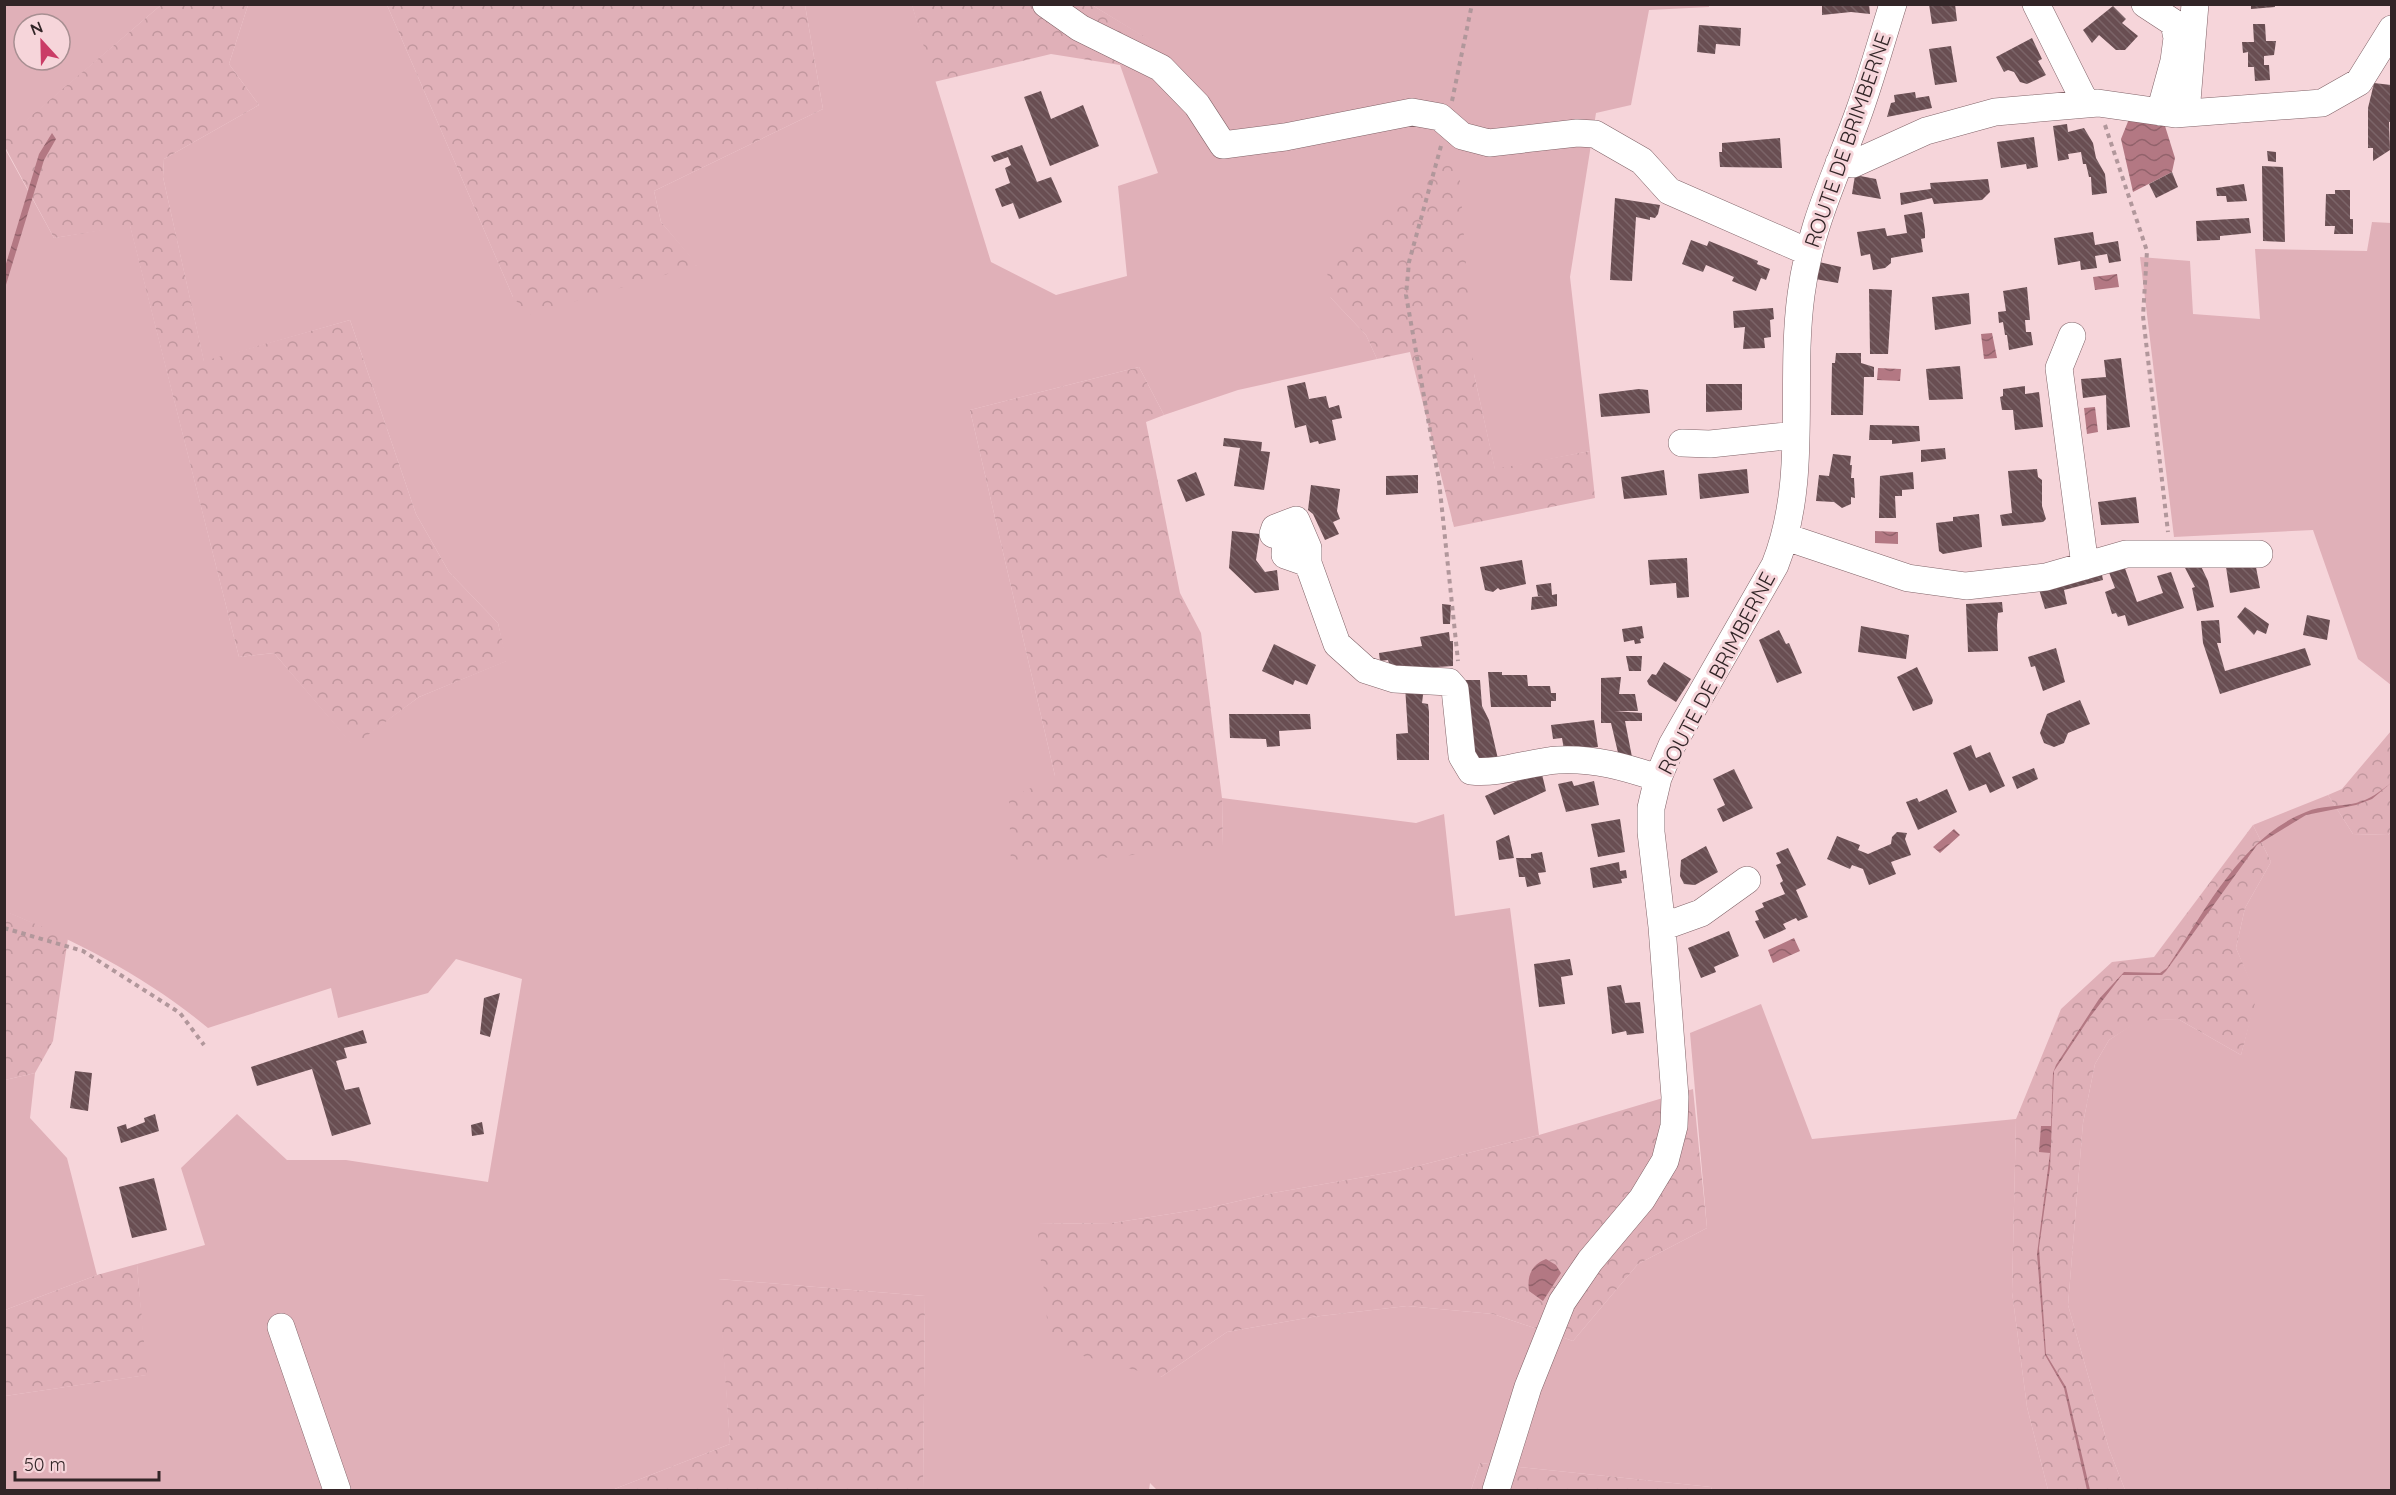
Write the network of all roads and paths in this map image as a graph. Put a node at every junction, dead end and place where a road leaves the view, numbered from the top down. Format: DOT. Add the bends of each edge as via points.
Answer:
graph roads {
  1 [pos="1046,4"];
  2 [pos="1472,4"];
  3 [pos="1893,4"];
  4 [pos="2036,4"];
  5 [pos="2145,4"];
  6 [pos="2195,4"];
  7 [pos="2391,29"];
  8 [pos="2092,104"];
  9 [pos="2173,112"];
  10 [pos="1447,123"];
  11 [pos="1839,163"];
  12 [pos="1808,252"];
  13 [pos="2072,336"];
  14 [pos="1796,435"];
  15 [pos="1682,443"];
  16 [pos="1786,537"];
  17 [pos="2171,554"];
  18 [pos="2259,554"];
  19 [pos="1308,563"];
  20 [pos="2085,566"];
  21 [pos="1458,662"];
  22 [pos="1658,778"];
  23 [pos="1747,880"];
  24 [pos="1662,927"];
  25 [pos="4,928"];
  26 [pos="204,1045"];
  27 [pos="281,1327"];
  28 [pos="337,1491"];
  29 [pos="1496,1491"];
  1 -- 10 [label="street" via="1080,28 1161,68 1197,105 1223,145 1412,112 1440,117"];
  2 -- 10 [label="path"];
  3 -- 11 [label="street, ROUTE DE BRIMBERNE"];
  4 -- 8 [label="street"];
  5 -- 9 [label="street" via="2174,23 2177,38"];
  6 -- 9 [label="street"];
  7 -- 9 [label="street" via="2358,82 2322,103"];
  8 -- 9 [label="street"];
  8 -- 11 [label="street" via="1995,112 1926,131 1853,164"];
  8 -- 17 [label="path" via="2146,251 2142,316"];
  10 -- 12 [label="street" via="1462,136 1489,143 1595,134 1642,161 1669,191"];
  10 -- 21 [label="path" via="1409,262 1406,295 1438,481"];
  11 -- 12 [label="street, ROUTE DE BRIMBERNE" via="1817,217"];
  12 -- 14 [label="street, ROUTE DE BRIMBERNE" via="1800,297"];
  13 -- 20 [label="street" via="2059,368"];
  14 -- 15 [label="street"];
  14 -- 16 [label="street, ROUTE DE BRIMBERNE" via="1793,501"];
  16 -- 20 [label="street" via="1908,578 1966,586 2046,577"];
  16 -- 22 [label="street, ROUTE DE BRIMBERNE" via="1770,574 1672,745"];
  17 -- 18 [label="street"];
  17 -- 20 [label="street" via="2126,554"];
  19 -- 22 [label="street" via="1337,644 1366,670 1394,679 1449,682 1455,689 1462,756 1471,771 1488,773 1558,760 1606,761"];
  22 -- 24 [label="street, ROUTE DE BRIMBERNE" via="1651,832"];
  23 -- 24 [label="street" via="1701,913"];
  24 -- 29 [label="street, ROUTE DE BRIMBERNE" via="1674,1097 1674,1126 1665,1161 1642,1200 1590,1261 1562,1302 1528,1387"];
  25 -- 26 [label="path" via="83,951 180,1013"];
  27 -- 28 [label="street"];
}
